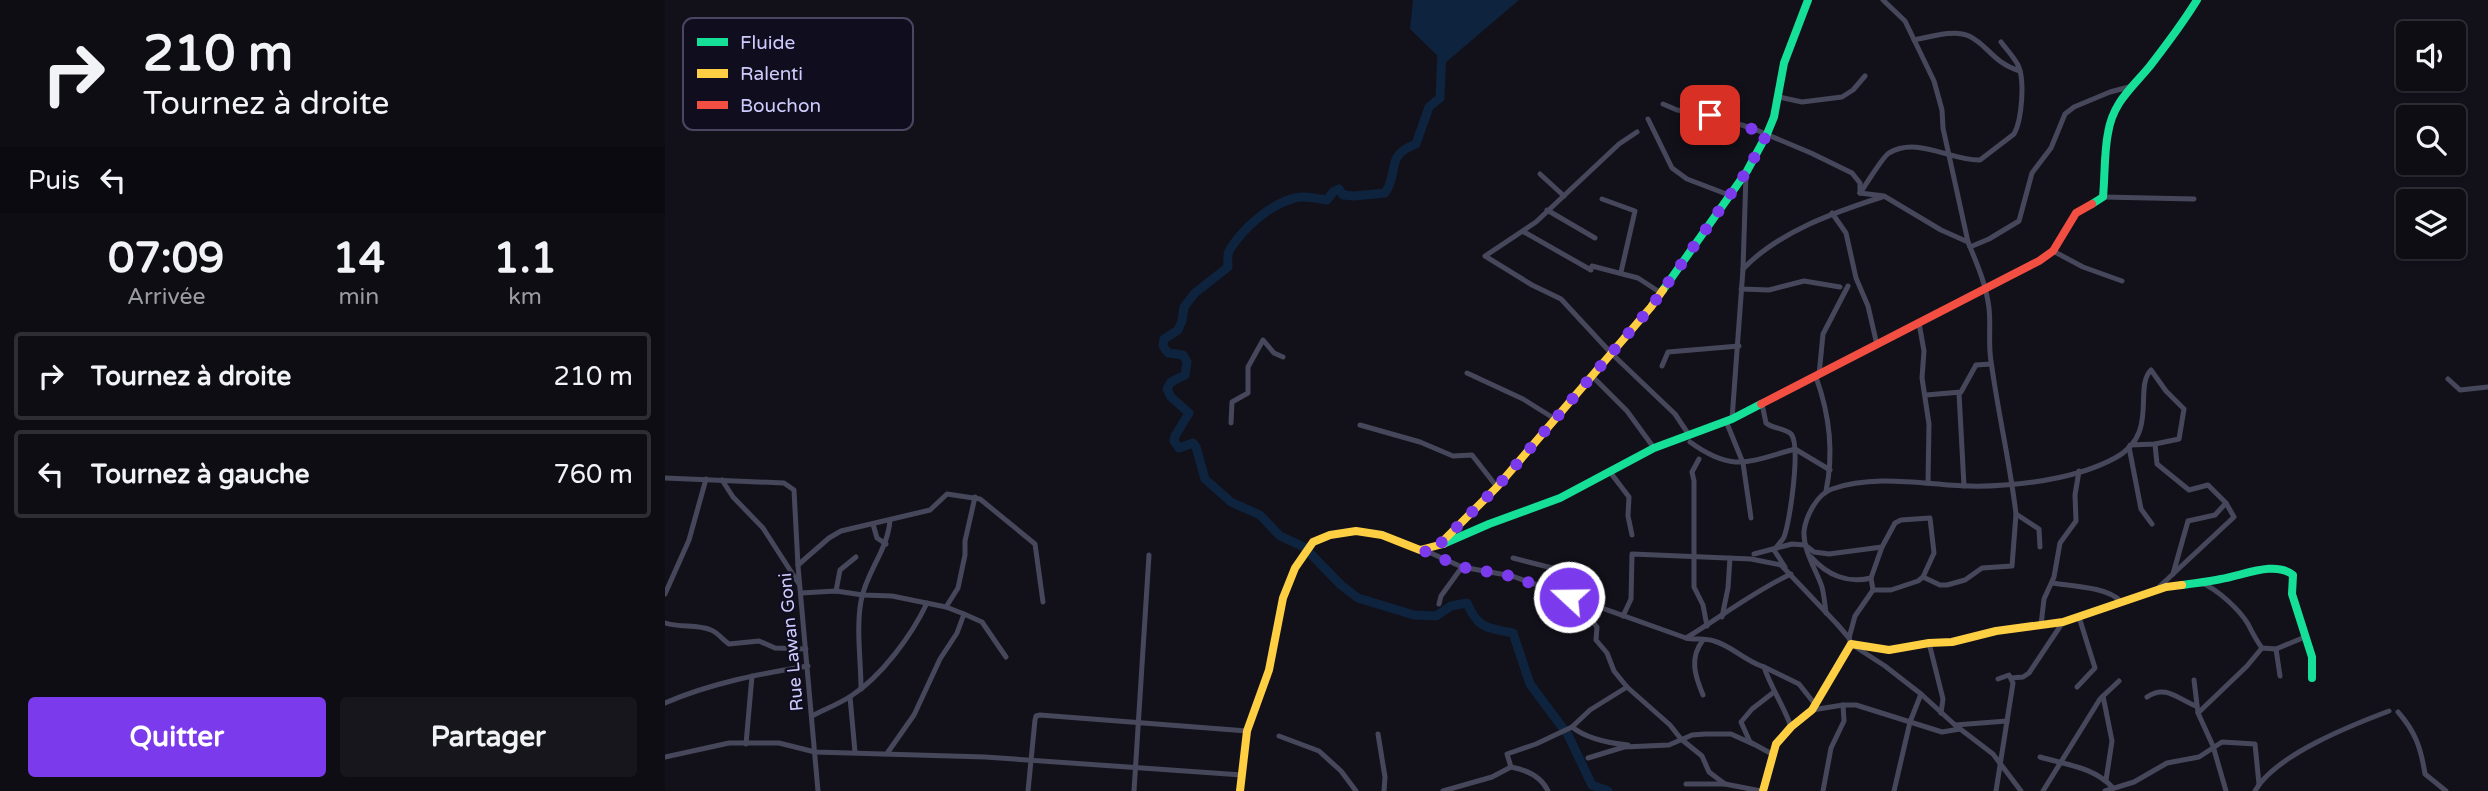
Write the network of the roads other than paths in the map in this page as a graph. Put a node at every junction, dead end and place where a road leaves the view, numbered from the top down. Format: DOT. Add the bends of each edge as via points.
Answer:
graph roads {
  1 [pos="1808,0"];
  2 [pos="1883,0"];
  3 [pos="2197,0"];
  4 [pos="1914,40"];
  5 [pos="2001,42"];
  6 [pos="2019,71"];
  7 [pos="1865,76"];
  8 [pos="2129,87"];
  9 [pos="1779,97"];
  10 [pos="1663,104"];
  11 [pos="1648,119"];
  12 [pos="1637,132"];
  13 [pos="1767,134"];
  14 [pos="1948,154"];
  15 [pos="1747,171"];
  16 [pos="1541,174"];
  17 [pos="1860,193"];
  18 [pos="1729,195"];
  19 [pos="1564,196"];
  20 [pos="1884,196"];
  21 [pos="2103,197"];
  22 [pos="1602,199"];
  23 [pos="2194,200"];
  24 [pos="1547,210"];
  25 [pos="1832,213"];
  26 [pos="1524,232"];
  27 [pos="1595,238"];
  28 [pos="1969,244"];
  29 [pos="2053,251"];
  30 [pos="1743,269"];
  31 [pos="1621,272"];
  32 [pos="2122,281"];
  33 [pos="1986,288"];
  34 [pos="1741,289"];
  35 [pos="1661,293"];
  36 [pos="1919,323"];
  37 [pos="1877,345"];
  38 [pos="1739,346"];
  39 [pos="1611,353"];
  40 [pos="1283,357"];
  41 [pos="1991,364"];
  42 [pos="1662,366"];
  43 [pos="1467,373"];
  44 [pos="1817,376"];
  45 [pos="1593,377"];
  46 [pos="2448,379"];
  47 [pos="2488,387"];
  48 [pos="1959,393"];
  49 [pos="1926,396"];
  50 [pos="1762,404"];
  51 [pos="1555,419"];
  52 [pos="1729,420"];
  53 [pos="1231,423"];
  54 [pos="1360,425"];
  55 [pos="1690,439"];
  56 [pos="2155,444"];
  57 [pos="2129,446"];
  58 [pos="1654,448"];
  59 [pos="1795,449"];
  60 [pos="1699,459"];
  61 [pos="1743,463"];
  62 [pos="1830,470"];
  63 [pos="2079,471"];
  64 [pos="1610,472"];
  65 [pos="665,478"];
  66 [pos="706,479"];
  67 [pos="722,480"];
  68 [pos="1928,483"];
  69 [pos="2013,483"];
  70 [pos="1963,486"];
  71 [pos="1497,487"];
  72 [pos="1825,492"];
  73 [pos="975,497"];
  74 [pos="2226,503"];
  75 [pos="2016,514"];
  76 [pos="1751,518"];
  77 [pos="890,520"];
  78 [pos="2152,523"];
  79 [pos="873,524"];
  80 [pos="1632,535"];
  81 [pos="886,544"];
  82 [pos="1805,545"];
  83 [pos="1438,546"];
  84 [pos="1882,547"];
  85 [pos="2040,547"];
  86 [pos="1774,550"];
  87 [pos="1424,551"];
  88 [pos="1754,554"];
  89 [pos="1149,555"];
  90 [pos="1809,555"];
  91 [pos="1694,556"];
  92 [pos="856,557"];
  93 [pos="1513,558"];
  94 [pos="1730,558"];
  95 [pos="1741,559"];
  96 [pos="798,566"];
  97 [pos="1462,567"];
  98 [pos="1786,568"];
  99 [pos="1791,574"];
  100 [pos="1730,576"];
  101 [pos="2172,576"];
  102 [pos="1923,577"];
  103 [pos="1871,578"];
  104 [pos="2200,582"];
  105 [pos="2052,583"];
  106 [pos="800,585"];
  107 [pos="2173,587"];
  108 [pos="2158,589"];
  109 [pos="836,590"];
  110 [pos="1873,590"];
  111 [pos="801,593"];
  112 [pos="665,594"];
  113 [pos="863,596"];
  114 [pos="1572,598"];
  115 [pos="2120,601"];
  116 [pos="1043,602"];
  117 [pos="927,603"];
  118 [pos="1439,604"];
  119 [pos="946,607"];
  120 [pos="1826,613"];
  121 [pos="964,614"];
  122 [pos="1623,616"];
  123 [pos="1722,617"];
  124 [pos="2079,617"];
  125 [pos="2063,622"];
  126 [pos="665,623"];
  127 [pos="2041,625"];
  128 [pos="1707,626"];
  129 [pos="2305,637"];
  130 [pos="1686,638"];
  131 [pos="1703,640"];
  132 [pos="1850,641"];
  133 [pos="1929,643"];
  134 [pos="2262,648"];
  135 [pos="806,649"];
  136 [pos="2276,649"];
  137 [pos="1006,657"];
  138 [pos="808,666"];
  139 [pos="1763,667"];
  140 [pos="753,676"];
  141 [pos="2280,676"];
  142 [pos="2011,678"];
  143 [pos="2312,678"];
  144 [pos="1998,679"];
  145 [pos="2194,680"];
  146 [pos="2119,681"];
  147 [pos="1627,687"];
  148 [pos="2077,687"];
  149 [pos="861,689"];
  150 [pos="1774,692"];
  151 [pos="1921,694"];
  152 [pos="1703,695"];
  153 [pos="2103,696"];
  154 [pos="850,697"];
  155 [pos="2147,697"];
  156 [pos="665,703"];
  157 [pos="1843,705"];
  158 [pos="1813,707"];
  159 [pos="2197,710"];
  160 [pos="2389,711"];
  161 [pos="2398,712"];
  162 [pos="1941,713"];
  163 [pos="812,716"];
  164 [pos="1139,721"];
  165 [pos="2007,721"];
  166 [pos="1910,722"];
  167 [pos="1572,727"];
  168 [pos="1791,727"];
  169 [pos="1958,727"];
  170 [pos="1247,731"];
  171 [pos="1378,734"];
  172 [pos="1279,736"];
  173 [pos="1681,739"];
  174 [pos="746,744"];
  175 [pos="1753,744"];
  176 [pos="2213,746"];
  177 [pos="1647,747"];
  178 [pos="815,752"];
  179 [pos="855,752"];
  180 [pos="888,752"];
  181 [pos="1772,754"];
  182 [pos="665,757"];
  183 [pos="2040,757"];
  184 [pos="1588,758"];
  185 [pos="1030,761"];
  186 [pos="2059,762"];
  187 [pos="2002,764"];
  188 [pos="1136,766"];
  189 [pos="1511,768"];
  190 [pos="1242,775"];
  191 [pos="2106,780"];
  192 [pos="1686,784"];
  193 [pos="1725,784"];
  194 [pos="2259,784"];
  195 [pos="2113,789"];
  196 [pos="818,791"];
  197 [pos="1028,791"];
  198 [pos="1134,791"];
  199 [pos="1240,791"];
  200 [pos="1356,791"];
  201 [pos="1384,791"];
  202 [pos="1443,791"];
  203 [pos="1548,791"];
  204 [pos="1762,791"];
  205 [pos="1823,791"];
  206 [pos="1894,791"];
  207 [pos="1996,791"];
  208 [pos="2021,791"];
  209 [pos="2043,791"];
  210 [pos="2105,791"];
  211 [pos="2226,791"];
  212 [pos="2255,791"];
  213 [pos="2446,791"];
  1 -- 9 [label="street" via="1784,63"];
  2 -- 4 [label="street" via="1905,21"];
  3 -- 8 [label="street" via="2161,53"];
  4 -- 6 [label="street" via="1967,35 2001,64"];
  4 -- 14 [label="street" via="1934,81"];
  5 -- 6 [label="street"];
  6 -- 14 [label="street" via="2021,100 2014,134 1980,160"];
  7 -- 9 [label="street" via="1842,97 1802,102"];
  8 -- 21 [label="street" via="2108,131"];
  8 -- 28 [label="street" via="2064,114 2050,148 2032,173 2018,221 1989,239"];
  9 -- 13 [label="street"];
  10 -- 13 [label="street"];
  11 -- 18 [label="street" via="1671,168"];
  12 -- 19 [label="street"];
  13 -- 15 [label="street"];
  13 -- 17 [label="street" via="1852,173 1860,183"];
  14 -- 17 [label="street" via="1906,148 1887,153"];
  14 -- 28 [label="street"];
  15 -- 18 [label="street"];
  15 -- 30 [label="street"];
  16 -- 19 [label="street"];
  17 -- 20 [label="street"];
  18 -- 35 [label="street"];
  19 -- 24 [label="street"];
  20 -- 25 [label="street"];
  20 -- 28 [label="street"];
  21 -- 23 [label="street"];
  21 -- 29 [label="street" via="2076,213"];
  22 -- 31 [label="street" via="1635,211"];
  24 -- 26 [label="street"];
  24 -- 27 [label="street"];
  25 -- 30 [label="street" via="1779,240"];
  25 -- 37 [label="street" via="1846,233"];
  26 -- 31 [label="street" via="1591,268"];
  26 -- 39 [label="street" via="1485,256 1558,297"];
  28 -- 33 [label="street"];
  29 -- 32 [label="street"];
  29 -- 33 [label="street"];
  30 -- 34 [label="street"];
  31 -- 35 [label="street"];
  33 -- 36 [label="street"];
  33 -- 41 [label="street"];
  34 -- 38 [label="street"];
  34 -- 44 [label="street" via="1769,290 1804,281 1844,286 1823,334"];
  35 -- 39 [label="street"];
  36 -- 37 [label="street"];
  36 -- 49 [label="street"];
  37 -- 44 [label="street"];
  38 -- 42 [label="street" via="1668,352"];
  38 -- 52 [label="street"];
  39 -- 45 [label="street"];
  39 -- 55 [label="street" via="1675,414"];
  40 -- 53 [label="street" via="1263,340 1248,367 1248,393 1232,402"];
  41 -- 48 [label="street" via="1976,365"];
  41 -- 69 [label="street"];
  43 -- 51 [label="street"];
  44 -- 50 [label="street"];
  44 -- 62 [label="street" via="1828,419"];
  45 -- 51 [label="street"];
  45 -- 58 [label="street" via="1627,411"];
  46 -- 47 [label="street" via="2460,390"];
  48 -- 49 [label="street"];
  48 -- 70 [label="street"];
  49 -- 68 [label="street"];
  50 -- 52 [label="street"];
  50 -- 59 [label="street" via="1766,423 1790,433"];
  51 -- 71 [label="street"];
  52 -- 55 [label="street"];
  52 -- 61 [label="street"];
  54 -- 71 [label="street" via="1453,456 1472,455"];
  55 -- 58 [label="street"];
  55 -- 61 [label="street" via="1714,458"];
  56 -- 57 [label="street"];
  56 -- 57 [label="street" via="2179,439 2184,409 2151,370 2145,380 2143,422"];
  56 -- 74 [label="street" via="2157,464 2176,482 2189,489 2208,485"];
  57 -- 63 [label="street" via="2116,458"];
  57 -- 78 [label="street" via="2141,509"];
  58 -- 64 [label="street"];
  59 -- 61 [label="street"];
  59 -- 62 [label="street"];
  59 -- 86 [label="street" via="1784,538"];
  60 -- 91 [label="street" via="1692,472"];
  61 -- 76 [label="street"];
  62 -- 72 [label="street"];
  63 -- 69 [label="street"];
  63 -- 105 [label="street" via="2076,521 2060,543"];
  64 -- 80 [label="street" via="1629,497"];
  64 -- 83 [label="street" via="1560,498"];
  65 -- 66 [label="street"];
  66 -- 67 [label="street"];
  66 -- 112 [label="street" via="689,540"];
  67 -- 96 [label="street, Rue Lawan Goni" via="784,483 794,490"];
  67 -- 106 [label="street" via="733,498 763,527"];
  68 -- 70 [label="street"];
  68 -- 72 [label="street" via="1879,482"];
  69 -- 70 [label="street"];
  69 -- 75 [label="street"];
  71 -- 83 [label="street"];
  72 -- 82 [label="street" via="1810,513"];
  73 -- 77 [label="street" via="947,494 930,510"];
  73 -- 116 [label="street" via="1035,544"];
  73 -- 119 [label="street" via="958,588"];
  74 -- 101 [label="street" via="2215,515 2188,521"];
  74 -- 101 [label="street" via="2234,517"];
  75 -- 85 [label="street" via="2039,528"];
  75 -- 102 [label="street" via="2012,566 1982,568 1947,585"];
  77 -- 79 [label="street"];
  77 -- 81 [label="street"];
  79 -- 81 [label="street" via="877,538"];
  79 -- 96 [label="street" via="841,531"];
  81 -- 113 [label="street"];
  82 -- 84 [label="street" via="1829,554"];
  82 -- 86 [label="street"];
  82 -- 90 [label="street"];
  83 -- 87 [label="street"];
  84 -- 102 [label="street" via="1895,523 1930,518 1934,553"];
  84 -- 103 [label="street"];
  86 -- 88 [label="street"];
  86 -- 98 [label="street"];
  87 -- 97 [label="street"];
  87 -- 170 [label="street" via="1356,531 1329,535 1308,548 1283,598 1269,670"];
  89 -- 164 [label="street"];
  90 -- 103 [label="street" via="1839,577"];
  90 -- 120 [label="street"];
  91 -- 94 [label="street"];
  91 -- 122 [label="street" via="1632,554 1631,599"];
  91 -- 128 [label="street" via="1695,593"];
  92 -- 109 [label="street" via="840,570"];
  93 -- 114 [label="street" via="1568,572"];
  94 -- 95 [label="street"];
  94 -- 100 [label="street"];
  95 -- 98 [label="street"];
  95 -- 100 [label="street"];
  96 -- 106 [label="street, Rue Lawan Goni"];
  97 -- 114 [label="street" via="1511,576"];
  97 -- 118 [label="street"];
  98 -- 99 [label="street"];
  99 -- 120 [label="street"];
  99 -- 123 [label="street"];
  100 -- 123 [label="street"];
  101 -- 107 [label="street"];
  101 -- 108 [label="street"];
  102 -- 110 [label="street" via="1891,590"];
  103 -- 110 [label="street"];
  104 -- 107 [label="street"];
  104 -- 129 [label="street" via="2265,569 2290,570"];
  104 -- 134 [label="street" via="2225,598"];
  105 -- 115 [label="street" via="2113,594"];
  105 -- 127 [label="street" via="2044,599"];
  106 -- 111 [label="street, Rue Lawan Goni"];
  107 -- 108 [label="street"];
  108 -- 115 [label="street"];
  109 -- 111 [label="street"];
  109 -- 113 [label="street"];
  110 -- 132 [label="street" via="1855,616"];
  111 -- 135 [label="street, Rue Lawan Goni"];
  113 -- 117 [label="street"];
  113 -- 149 [label="street"];
  114 -- 122 [label="street"];
  114 -- 147 [label="street" via="1597,628 1597,641"];
  115 -- 124 [label="street"];
  117 -- 119 [label="street"];
  117 -- 149 [label="street" via="879,673"];
  119 -- 121 [label="street"];
  120 -- 132 [label="street"];
  121 -- 137 [label="street" via="982,622"];
  121 -- 180 [label="street" via="914,715"];
  122 -- 130 [label="street"];
  123 -- 128 [label="street"];
  124 -- 125 [label="street"];
  124 -- 148 [label="street" via="2095,668"];
  125 -- 127 [label="street"];
  125 -- 142 [label="street" via="2029,673"];
  126 -- 135 [label="street" via="708,629 729,644 759,641 775,648"];
  127 -- 133 [label="street"];
  128 -- 130 [label="street"];
  129 -- 136 [label="street"];
  129 -- 143 [label="street"];
  130 -- 131 [label="street"];
  131 -- 139 [label="street" via="1715,641"];
  131 -- 152 [label="street" via="1694,667"];
  132 -- 133 [label="street" via="1889,650"];
  132 -- 151 [label="street"];
  132 -- 158 [label="street"];
  133 -- 162 [label="street" via="1943,699"];
  134 -- 136 [label="street"];
  134 -- 159 [label="street"];
  135 -- 138 [label="street, Rue Lawan Goni"];
  136 -- 141 [label="street"];
  138 -- 140 [label="street"];
  138 -- 163 [label="street, Rue Lawan Goni"];
  139 -- 150 [label="street"];
  139 -- 158 [label="street" via="1799,684"];
  140 -- 156 [label="street" via="700,688"];
  140 -- 174 [label="street"];
  142 -- 144 [label="street"];
  142 -- 165 [label="street"];
  145 -- 159 [label="street"];
  146 -- 153 [label="street"];
  147 -- 167 [label="street"];
  147 -- 173 [label="street"];
  149 -- 154 [label="street"];
  150 -- 168 [label="street"];
  150 -- 175 [label="street" via="1742,720"];
  151 -- 162 [label="street"];
  151 -- 166 [label="street"];
  153 -- 186 [label="street"];
  153 -- 191 [label="street" via="2112,741"];
  154 -- 163 [label="street"];
  154 -- 179 [label="street"];
  155 -- 159 [label="street" via="2163,691"];
  157 -- 158 [label="street"];
  157 -- 166 [label="street" via="1862,706"];
  157 -- 205 [label="street" via="1844,721 1831,748"];
  158 -- 168 [label="street"];
  159 -- 176 [label="street"];
  160 -- 194 [label="street" via="2344,728 2283,763"];
  161 -- 213 [label="street" via="2421,747 2425,774"];
  162 -- 169 [label="street"];
  163 -- 178 [label="street, Rue Lawan Goni"];
  164 -- 170 [label="street"];
  164 -- 185 [label="street" via="1036,716"];
  164 -- 188 [label="street"];
  165 -- 169 [label="street"];
  165 -- 187 [label="street"];
  166 -- 169 [label="street" via="1942,732"];
  166 -- 206 [label="street"];
  167 -- 177 [label="street" via="1608,743"];
  167 -- 189 [label="street" via="1507,754"];
  168 -- 181 [label="street"];
  169 -- 187 [label="street"];
  170 -- 190 [label="street"];
  171 -- 201 [label="street"];
  172 -- 200 [label="street" via="1319,751"];
  173 -- 175 [label="street" via="1724,733"];
  173 -- 177 [label="street"];
  173 -- 193 [label="street"];
  174 -- 178 [label="street" via="779,743"];
  174 -- 182 [label="street" via="729,743"];
  175 -- 181 [label="street"];
  176 -- 194 [label="street" via="2222,742 2255,744"];
  176 -- 195 [label="street" via="2199,757 2167,763"];
  176 -- 211 [label="street"];
  177 -- 184 [label="street" via="1624,747"];
  178 -- 179 [label="street"];
  178 -- 196 [label="street, Rue Lawan Goni"];
  179 -- 180 [label="street"];
  180 -- 185 [label="street"];
  181 -- 204 [label="street"];
  183 -- 186 [label="street"];
  185 -- 188 [label="street"];
  185 -- 197 [label="street"];
  186 -- 191 [label="street"];
  186 -- 209 [label="street"];
  187 -- 207 [label="street"];
  187 -- 208 [label="street"];
  188 -- 190 [label="street"];
  188 -- 198 [label="street"];
  189 -- 202 [label="street"];
  189 -- 203 [label="street" via="1538,776"];
  190 -- 199 [label="street"];
  191 -- 195 [label="street"];
  192 -- 193 [label="street"];
  193 -- 204 [label="street"];
  194 -- 212 [label="street"];
  195 -- 210 [label="street"];
}
